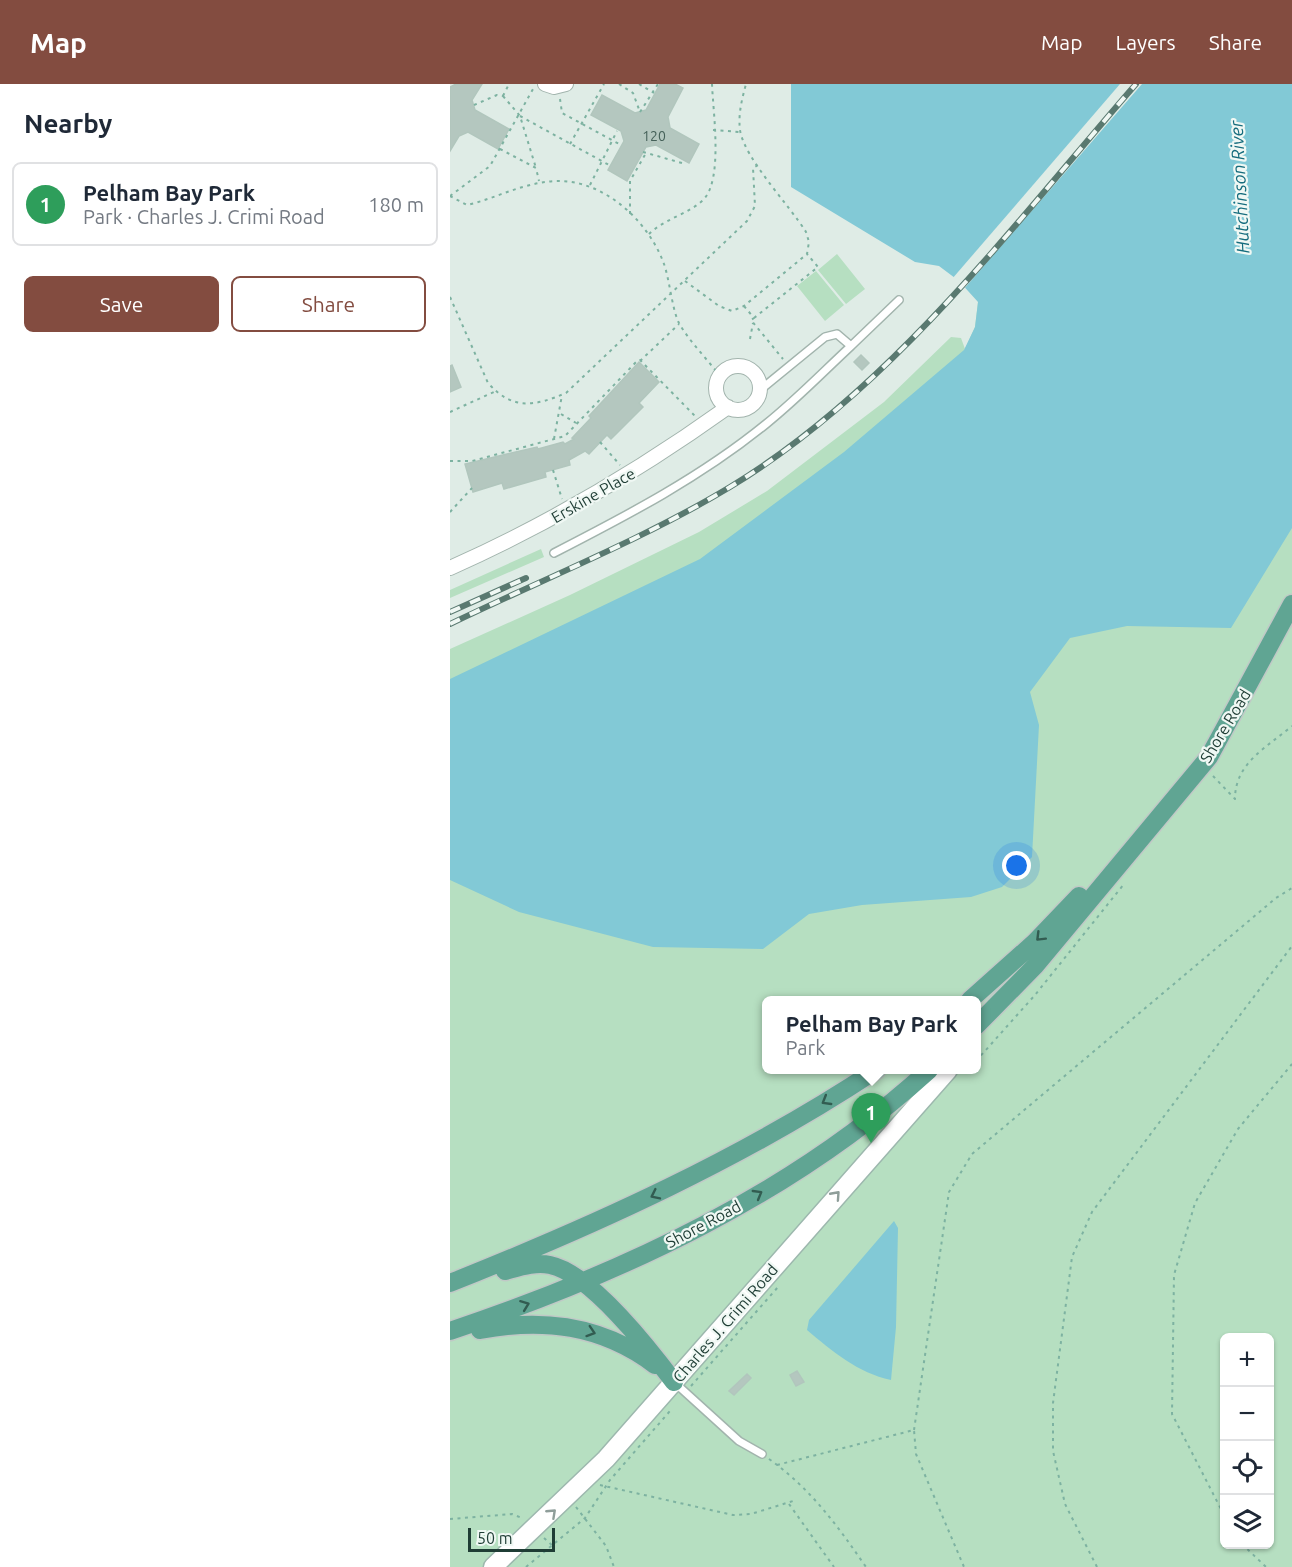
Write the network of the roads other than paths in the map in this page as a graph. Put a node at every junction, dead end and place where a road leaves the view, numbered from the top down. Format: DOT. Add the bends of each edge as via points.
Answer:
graph roads {
  1 [pos="899,300"];
  2 [pos="850,346"];
  3 [pos="759,391"];
  4 [pos="728,407"];
  5 [pos="554,553"];
  6 [pos="450,568"];
  7 [pos="1292,604"];
  8 [pos="1140,836"];
  9 [pos="1035,966"];
  10 [pos="974,996"];
  11 [pos="981,1021"];
  12 [pos="981,1032"];
  13 [pos="869,1074"];
  14 [pos="925,1074"];
  15 [pos="944,1074"];
  16 [pos="585,1282"];
  17 [pos="450,1285"];
  18 [pos="450,1331"];
  19 [pos="450,1336"];
  20 [pos="674,1382"];
  21 [pos="762,1454"];
  22 [pos="493,1567"];
  1 -- 2 [label="lane"];
  2 -- 3 [label="lane" via="840,336 831,334"];
  2 -- 5 [label="lane" via="767,424 731,451 681,484"];
  3 -- 4 [label="street, Erskine Place" via="747,408"];
  3 -- 4 [label="street" via="756,375 747,368 729,368 720,376 717,393"];
  4 -- 6 [label="street, Erskine Place" via="566,512"];
  7 -- 8 [label="main road, Shore Road" via="1217,744"];
  8 -- 9 [label="main road, Shore Road"];
  8 -- 10 [label="main road, Shore Road, one-way" via="1035,942"];
  9 -- 11 [label="main road, Shore Road"];
  9 -- 12 [label="main road"];
  13 -- 17 [label="main road, one-way" via="686,1180"];
  16 -- 14 [label="main road, Shore Road, one-way" via="768,1189 874,1116"];
  20 -- 15 [label="main road, Charles J. Crimi Road, one-way"];
  16 -- 17 [label="main road" via="560,1268 543,1264"];
  18 -- 16 [label="main road, Shore Road, one-way"];
  16 -- 20 [label="main road" via="645,1343"];
  19 -- 20 [label="main road, one-way" via="516,1324 582,1329 641,1355"];
  20 -- 21 [label="lane" via="739,1441"];
  22 -- 20 [label="main road, Charles J. Crimi Road, one-way" via="586,1480"];
}
